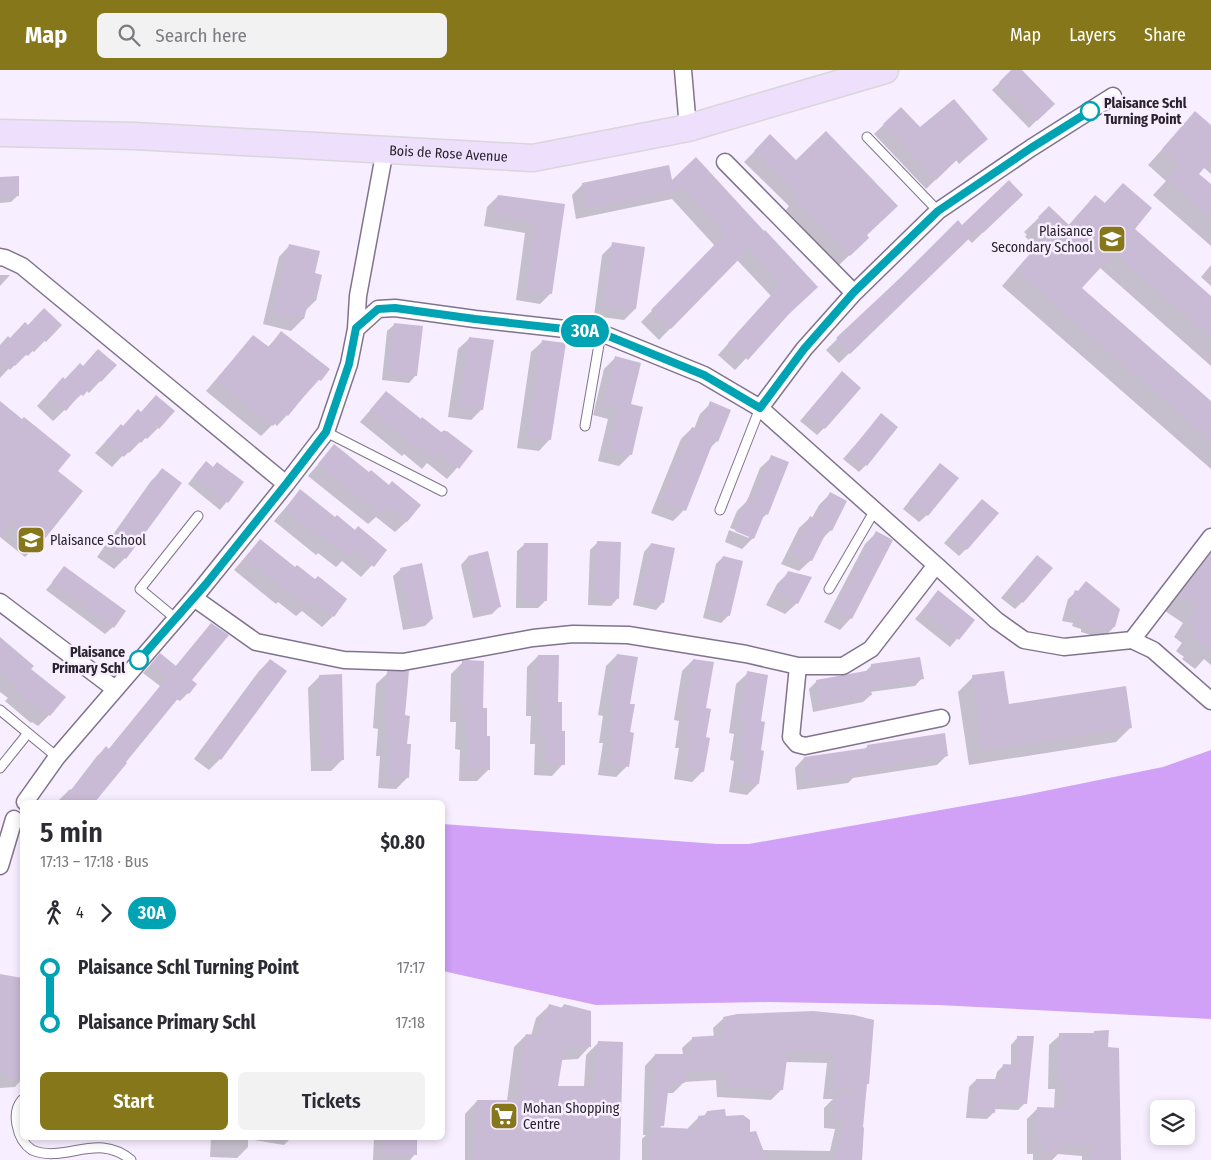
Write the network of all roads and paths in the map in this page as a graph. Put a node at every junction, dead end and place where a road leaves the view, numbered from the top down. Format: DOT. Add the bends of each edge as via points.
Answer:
graph roads {
  1 [pos="683,70"];
  2 [pos="885,70"];
  3 [pos="1113,96"];
  4 [pos="688,128"];
  5 [pos="0,133"];
  6 [pos="867,136"];
  7 [pos="384,155"];
  8 [pos="725,162"];
  9 [pos="938,211"];
  10 [pos="0,257"];
  11 [pos="854,292"];
  12 [pos="356,328"];
  13 [pos="601,333"];
  14 [pos="760,408"];
  15 [pos="585,426"];
  16 [pos="326,432"];
  17 [pos="286,484"];
  18 [pos="442,491"];
  19 [pos="720,510"];
  20 [pos="875,510"];
  21 [pos="198,516"];
  22 [pos="1211,536"];
  23 [pos="936,565"];
  24 [pos="829,590"];
  25 [pos="194,598"];
  26 [pos="0,602"];
  27 [pos="175,618"];
  28 [pos="1132,640"];
  29 [pos="798,666"];
  30 [pos="114,689"];
  31 [pos="1211,701"];
  32 [pos="0,710"];
  33 [pos="941,718"];
  34 [pos="28,733"];
  35 [pos="57,757"];
  36 [pos="0,768"];
  37 [pos="26,800"];
  38 [pos="12,814"];
  39 [pos="0,833"];
  40 [pos="0,866"];
  41 [pos="20,1104"];
  42 [pos="20,1133"];
  43 [pos="23,1140"];
  44 [pos="131,1160"];
  1 -- 4 [label="street"];
  2 -- 4 [label="main road, Bois de Rose Avenue"];
  3 -- 9 [label="street"];
  4 -- 5 [label="main road, Bois de Rose Avenue" via="533,158 135,136"];
  6 -- 9 [label="lane"];
  7 -- 12 [label="street" via="358,296"];
  8 -- 11 [label="street"];
  9 -- 11 [label="street"];
  10 -- 17 [label="street" via="22,266"];
  11 -- 14 [label="street" via="804,349"];
  12 -- 13 [label="street" via="378,309 395,308"];
  12 -- 16 [label="street" via="349,364"];
  13 -- 14 [label="street" via="704,375"];
  13 -- 15 [label="lane"];
  14 -- 19 [label="lane"];
  14 -- 20 [label="street"];
  16 -- 17 [label="street"];
  16 -- 18 [label="lane"];
  17 -- 25 [label="street"];
  20 -- 23 [label="street"];
  20 -- 24 [label="lane"];
  21 -- 27 [label="lane" via="140,589"];
  22 -- 28 [label="street"];
  23 -- 28 [label="street" via="996,620 1024,640 1064,647"];
  23 -- 29 [label="street" via="871,649 843,666"];
  25 -- 27 [label="street"];
  25 -- 29 [label="street" via="256,642 344,660 403,662 533,638 573,634 628,635"];
  26 -- 30 [label="street"];
  27 -- 30 [label="street"];
  28 -- 31 [label="street" via="1153,650"];
  29 -- 33 [label="street" via="791,737 797,744 805,746"];
  30 -- 35 [label="street"];
  32 -- 34 [label="lane"];
  34 -- 35 [label="lane"];
  34 -- 36 [label="lane"];
  35 -- 37 [label="street"];
  38 -- 39 [label="street"];
  38 -- 40 [label="street"];
  41 -- 42 [label="lane" via="15,1113"];
  43 -- 44 [label="lane" via="34,1151 49,1156 103,1148"];
}
